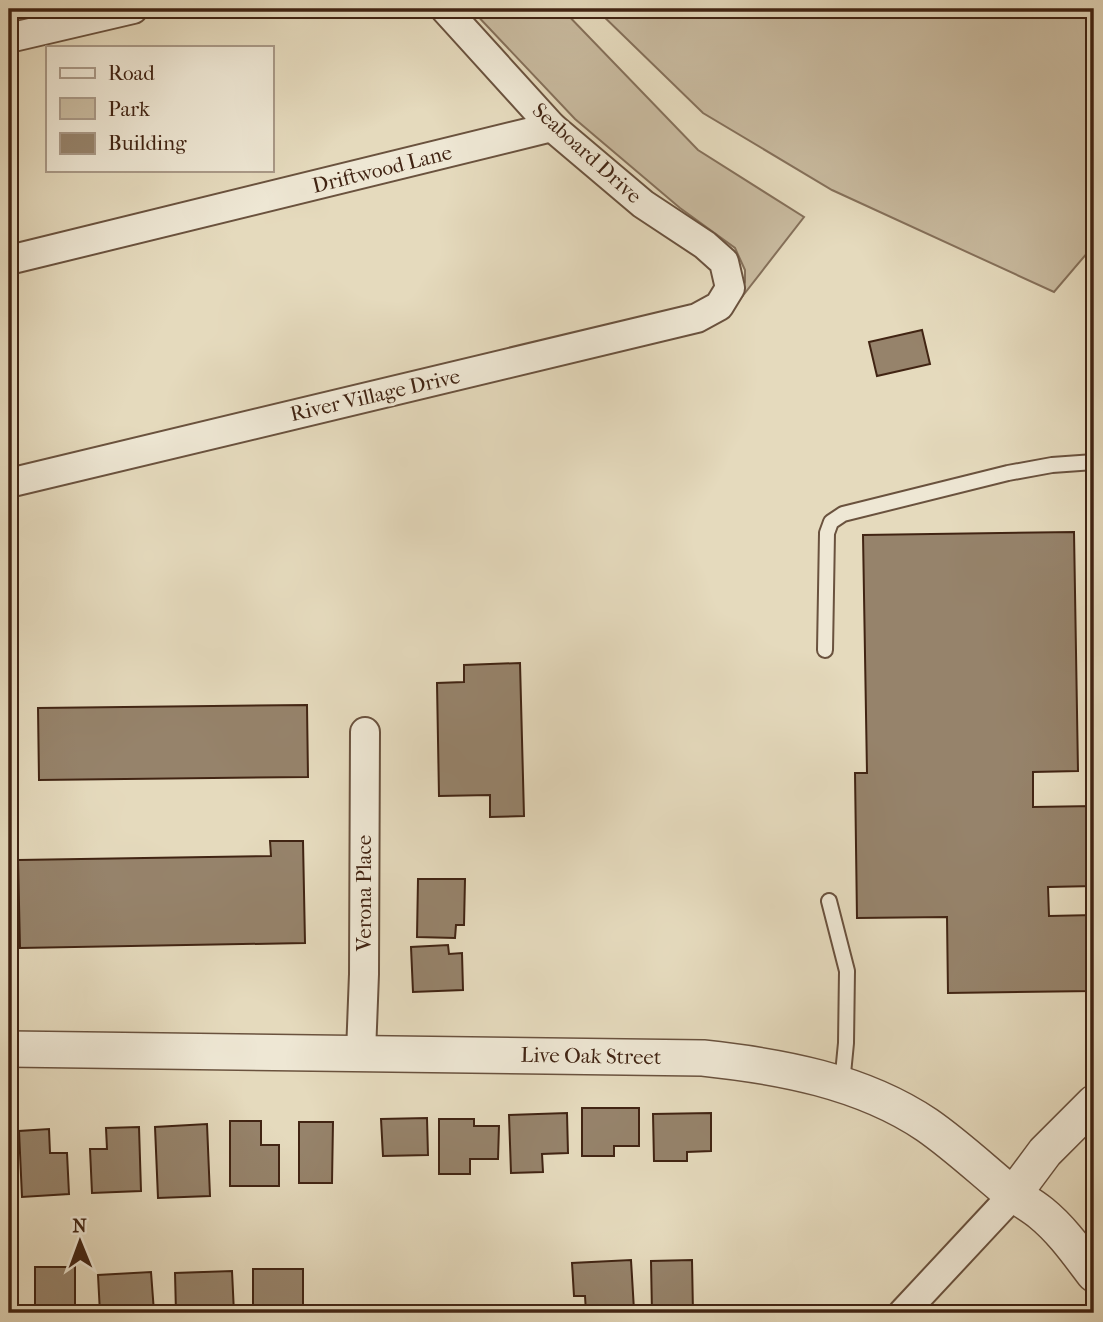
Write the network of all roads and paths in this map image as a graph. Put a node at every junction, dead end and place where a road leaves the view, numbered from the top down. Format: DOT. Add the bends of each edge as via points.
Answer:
graph roads {
  1 [pos="133,9"];
  2 [pos="445,9"];
  3 [pos="9,38"];
  4 [pos="552,127"];
  5 [pos="9,260"];
  6 [pos="730,288"];
  7 [pos="1094,462"];
  8 [pos="9,483"];
  9 [pos="825,650"];
  10 [pos="365,732"];
  11 [pos="829,901"];
  12 [pos="9,1049"];
  13 [pos="361,1054"];
  14 [pos="842,1086"];
  15 [pos="1094,1103"];
  16 [pos="1013,1195"];
  17 [pos="1094,1274"];
  18 [pos="903,1313"];
  1 -- 3 [label="street"];
  2 -- 4 [label="street, Seaboard Drive"];
  4 -- 5 [label="street, Driftwood Lane"];
  4 -- 6 [label="street, Seaboard Drive" via="643,204 724,262"];
  6 -- 8 [label="street, River Village Drive" via="719,306 697,318"];
  7 -- 9 [label="lane" via="1008,474 843,514 831,522"];
  10 -- 13 [label="street, Verona Place"];
  11 -- 14 [label="lane" via="847,971"];
  12 -- 13 [label="street, Live Oak Street"];
  13 -- 14 [label="street, Live Oak Street" via="703,1058 821,1078"];
  14 -- 16 [label="street, Live Oak Street" via="924,1124"];
  15 -- 16 [label="street" via="1045,1152"];
  16 -- 17 [label="street, Live Oak Street" via="1041,1213"];
  16 -- 18 [label="street"];
}
